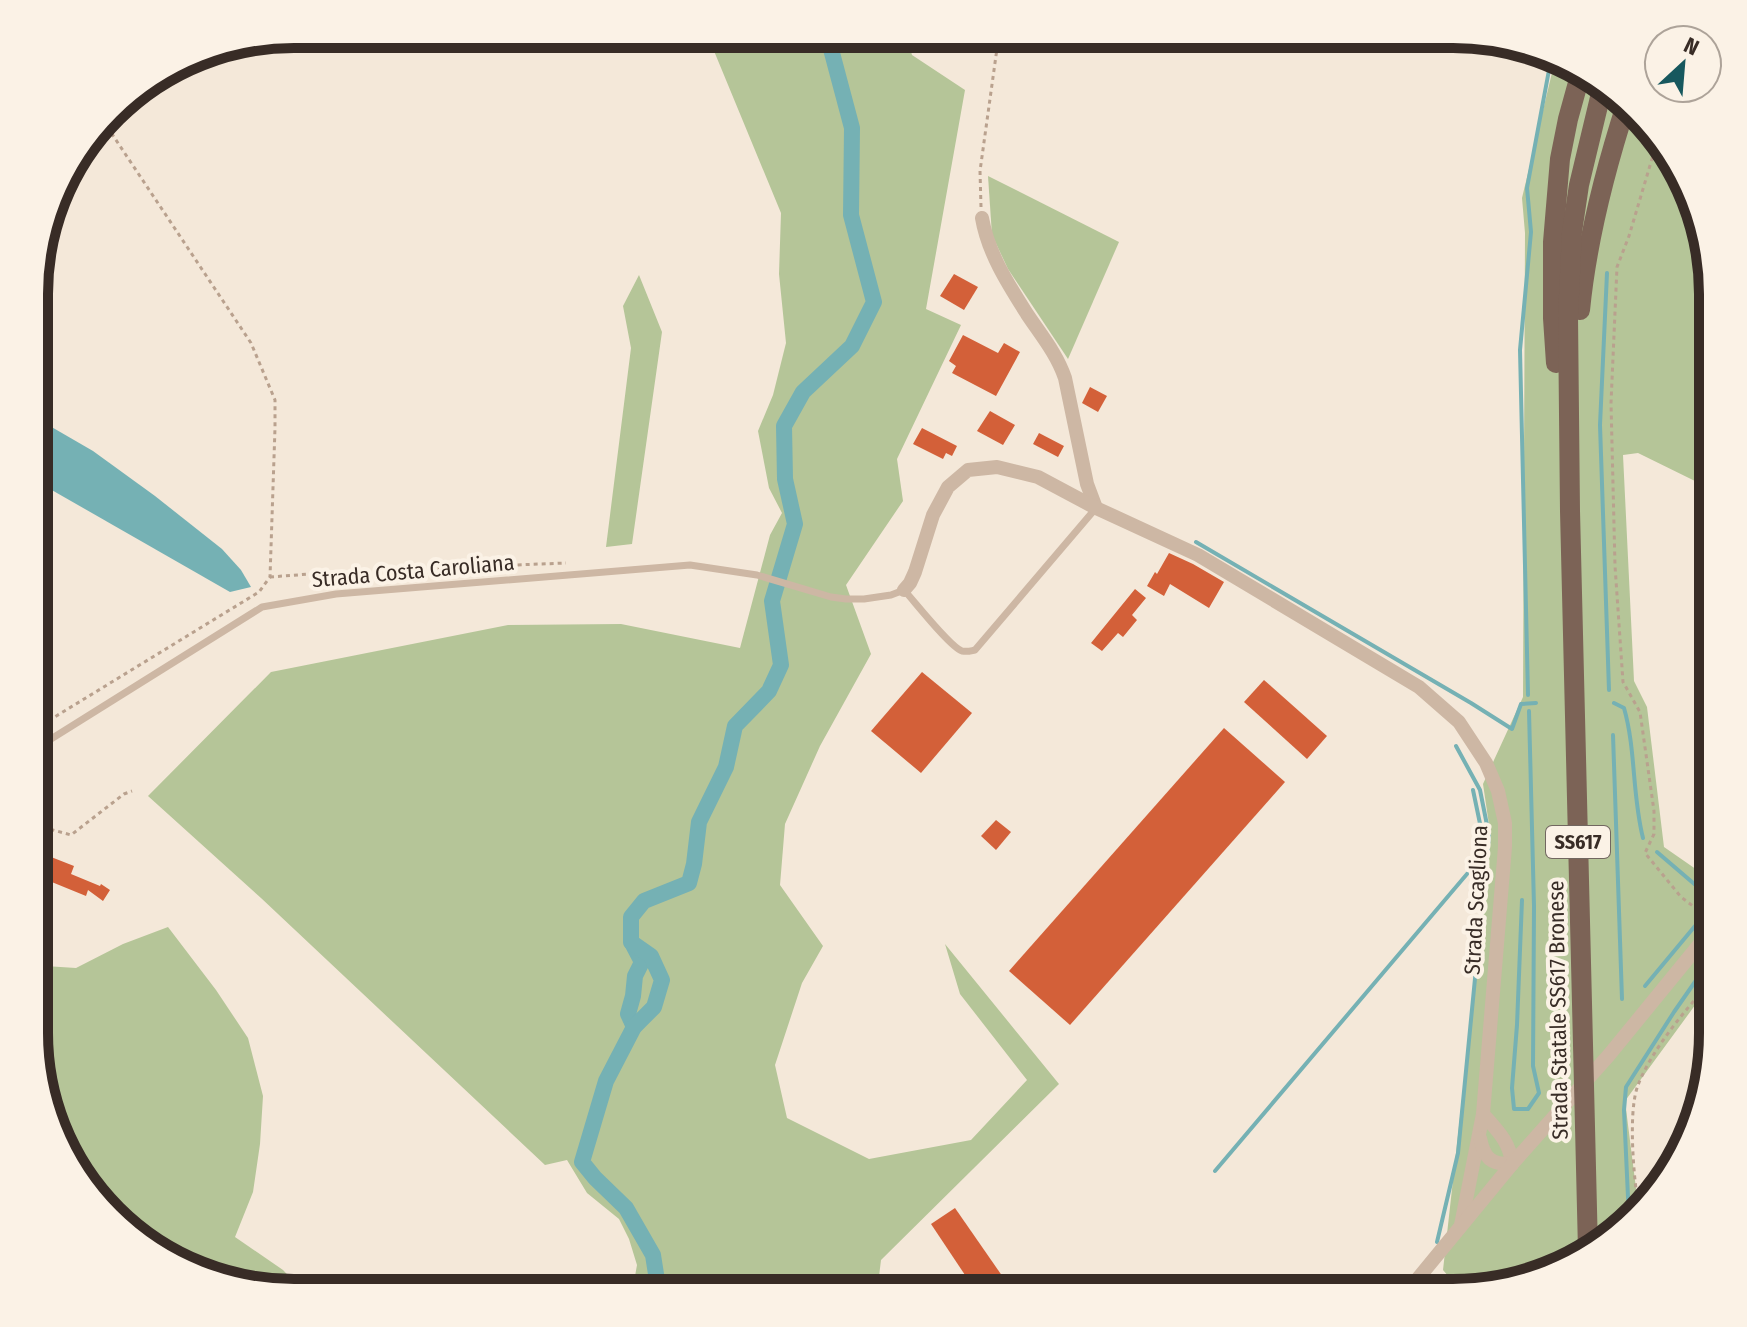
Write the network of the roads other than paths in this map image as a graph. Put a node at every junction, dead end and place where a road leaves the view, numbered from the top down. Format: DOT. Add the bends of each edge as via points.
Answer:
graph roads {
  1 [pos="1578,82"];
  2 [pos="1600,97"];
  3 [pos="1623,117"];
  4 [pos="982,218"];
  5 [pos="1569,433"];
  6 [pos="1096,508"];
  7 [pos="904,590"];
  8 [pos="49,740"];
  9 [pos="1698,946"];
  10 [pos="1483,1114"];
  11 [pos="1479,1135"];
  12 [pos="1535,1138"];
  13 [pos="1505,1140"];
  14 [pos="1512,1164"];
  15 [pos="1461,1225"];
  16 [pos="1588,1238"];
  17 [pos="1417,1279"];
  1 -- 5 [label="main road" via="1560,159 1553,242 1556,361"];
  2 -- 5 [label="main road, SS617" via="1572,232"];
  3 -- 5 [label="main road" via="1583,279"];
  4 -- 6 [label="street" via="995,260 1061,367"];
  5 -- 16 [label="main road, Strada Statale SS617 Bronese / SS617"];
  6 -- 7 [label="street, Strada Scagliona" via="1038,477 997,467 968,470 939,501"];
  6 -- 7 [label="lane" via="975,650 951,643"];
  6 -- 10 [label="street, Strada Scagliona" via="1198,555 1419,687 1473,741 1498,791 1505,823"];
  7 -- 8 [label="lane, Strada Costa Caroliana" via="864,599 831,597 757,575 690,565 336,594 262,607"];
  9 -- 12 [label="street"];
  10 -- 11 [label="street, Strada Scagliona"];
  10 -- 13 [label="street"];
  11 -- 14 [label="street" via="1489,1158"];
  11 -- 15 [label="street, Strada Scagliona"];
  12 -- 13 [label="street"];
  12 -- 14 [label="street"];
  13 -- 14 [label="street"];
  14 -- 15 [label="street"];
  15 -- 17 [label="street"];
}
